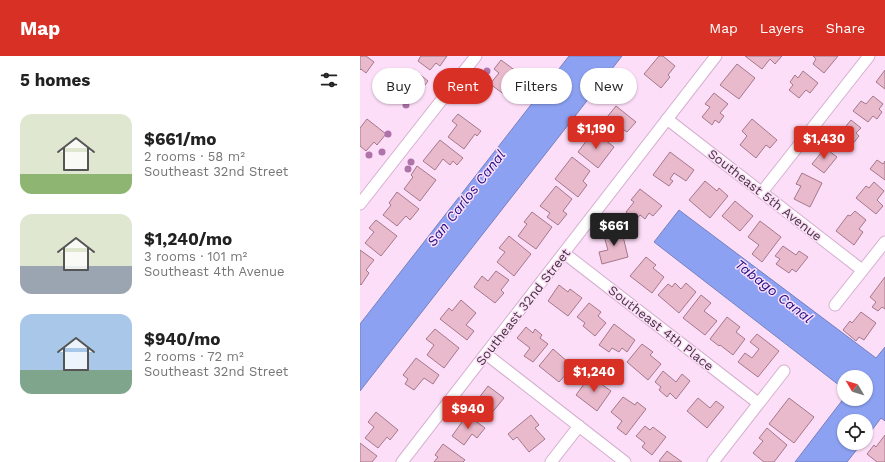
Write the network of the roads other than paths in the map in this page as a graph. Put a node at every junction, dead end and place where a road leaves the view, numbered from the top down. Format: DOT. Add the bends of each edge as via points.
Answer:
graph roads {
  1 [pos="476,56"];
  2 [pos="716,56"];
  3 [pos="869,56"];
  4 [pos="667,119"];
  5 [pos="762,192"];
  6 [pos="360,204"];
  7 [pos="885,242"];
  8 [pos="564,254"];
  9 [pos="862,270"];
  10 [pos="835,305"];
  11 [pos="486,354"];
  12 [pos="784,371"];
  13 [pos="758,403"];
  14 [pos="579,426"];
  15 [pos="402,462"];
  16 [pos="551,462"];
  17 [pos="625,462"];
  18 [pos="713,462"];
  1 -- 6 [label="street"];
  2 -- 4 [label="street, Southeast 32nd Street"];
  3 -- 5 [label="street"];
  4 -- 5 [label="street, Southeast 5th Avenue"];
  4 -- 8 [label="street, Southeast 32nd Street"];
  5 -- 9 [label="street, Southeast 5th Avenue"];
  7 -- 9 [label="street"];
  8 -- 11 [label="street, Southeast 32nd Street"];
  8 -- 13 [label="street, Southeast 4th Place"];
  9 -- 10 [label="street"];
  11 -- 14 [label="street"];
  11 -- 15 [label="street, Southeast 32nd Street"];
  12 -- 13 [label="street"];
  13 -- 18 [label="street"];
  14 -- 16 [label="street"];
  14 -- 17 [label="street"];
}
